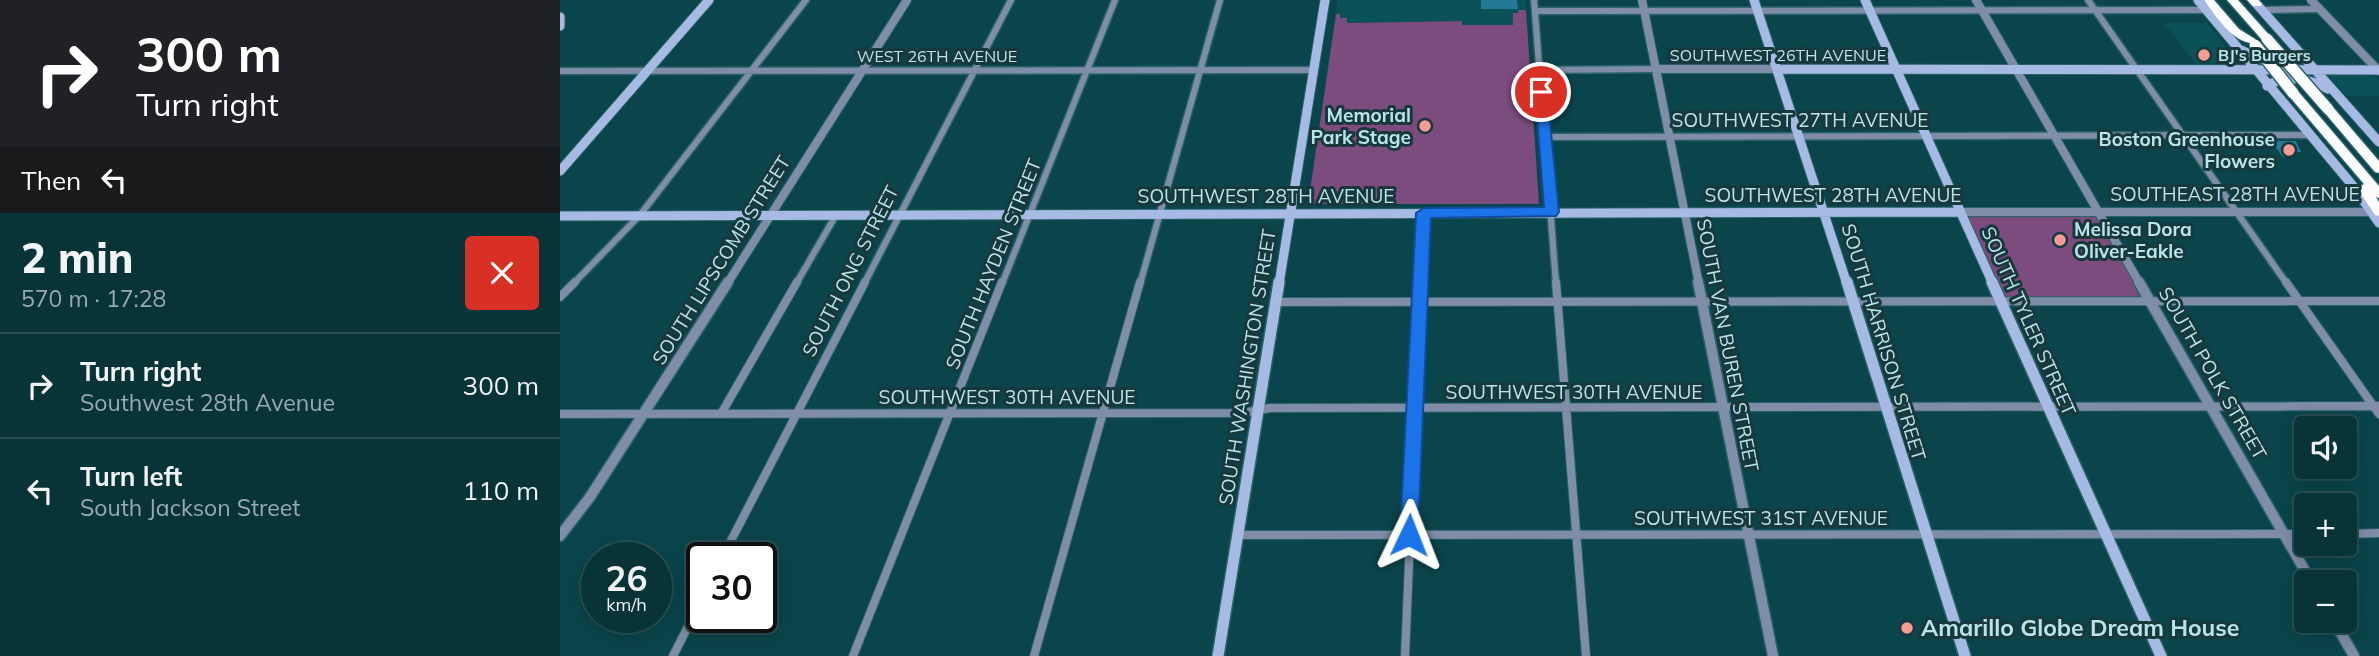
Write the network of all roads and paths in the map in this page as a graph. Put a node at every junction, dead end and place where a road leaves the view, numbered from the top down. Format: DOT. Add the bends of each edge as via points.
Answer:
graph roads {
  1 [pos="709,0"];
  2 [pos="806,0"];
  3 [pos="907,0"];
  4 [pos="1011,0"];
  5 [pos="1115,0"];
  6 [pos="1220,0"];
  7 [pos="1325,0"];
  8 [pos="1535,0"];
  9 [pos="1642,0"];
  10 [pos="1754,0"];
  11 [pos="1865,0"];
  12 [pos="1976,0"];
  13 [pos="2088,0"];
  14 [pos="2198,0"];
  15 [pos="2218,0"];
  16 [pos="2232,0"];
  17 [pos="2311,0"];
  18 [pos="2256,3"];
  19 [pos="2207,5"];
  20 [pos="2319,9"];
  21 [pos="1644,10"];
  22 [pos="1982,10"];
  23 [pos="2095,10"];
  24 [pos="1535,11"];
  25 [pos="1758,11"];
  26 [pos="1869,11"];
  27 [pos="560,17"];
  28 [pos="560,26"];
  29 [pos="2253,43"];
  30 [pos="2233,45"];
  31 [pos="2302,54"];
  32 [pos="2315,68"];
  33 [pos="752,69"];
  34 [pos="975,69"];
  35 [pos="1656,69"];
  36 [pos="1777,69"];
  37 [pos="2016,69"];
  38 [pos="2137,69"];
  39 [pos="2253,69"];
  40 [pos="862,70"];
  41 [pos="1088,70"];
  42 [pos="1199,70"];
  43 [pos="1313,70"];
  44 [pos="1539,70"];
  45 [pos="1896,70"];
  46 [pos="2379,70"];
  47 [pos="560,71"];
  48 [pos="647,71"];
  49 [pos="2267,86"];
  50 [pos="2337,94"];
  51 [pos="2376,134"];
  52 [pos="2308,135"];
  53 [pos="1670,136"];
  54 [pos="1927,136"];
  55 [pos="2055,136"];
  56 [pos="2182,136"];
  57 [pos="1545,137"];
  58 [pos="1800,137"];
  59 [pos="2379,142"];
  60 [pos="2338,145"];
  61 [pos="2379,169"];
  62 [pos="560,171"];
  63 [pos="2379,194"];
  64 [pos="2235,211"];
  65 [pos="1551,212"];
  66 [pos="1685,212"];
  67 [pos="1961,212"];
  68 [pos="2098,212"];
  69 [pos="2375,212"];
  70 [pos="1424,213"];
  71 [pos="1825,213"];
  72 [pos="1029,214"];
  73 [pos="1159,214"];
  74 [pos="1289,214"];
  75 [pos="640,215"];
  76 [pos="771,215"];
  77 [pos="836,215"];
  78 [pos="898,215"];
  79 [pos="560,216"];
  80 [pos="2379,223"];
  81 [pos="560,297"];
  82 [pos="2149,300"];
  83 [pos="2299,300"];
  84 [pos="1558,301"];
  85 [pos="1702,301"];
  86 [pos="1853,301"];
  87 [pos="2001,301"];
  88 [pos="2379,301"];
  89 [pos="1275,302"];
  90 [pos="1420,302"];
  91 [pos="2210,406"];
  92 [pos="2048,407"];
  93 [pos="1414,408"];
  94 [pos="1566,408"];
  95 [pos="1723,408"];
  96 [pos="1885,408"];
  97 [pos="2377,409"];
  98 [pos="1258,410"];
  99 [pos="646,412"];
  100 [pos="796,413"];
  101 [pos="950,413"];
  102 [pos="1102,413"];
  103 [pos="560,414"];
  104 [pos="721,414"];
  105 [pos="2105,533"];
  106 [pos="2379,533"];
  107 [pos="1577,534"];
  108 [pos="1748,534"];
  109 [pos="1926,534"];
  110 [pos="2284,534"];
  111 [pos="2294,534"];
  112 [pos="2357,534"];
  113 [pos="1238,535"];
  114 [pos="1409,535"];
  115 [pos="560,536"];
  116 [pos="730,542"];
  117 [pos="2305,570"];
  118 [pos="686,630"];
  119 [pos="2341,633"];
  120 [pos="673,656"];
  121 [pos="853,656"];
  122 [pos="1034,656"];
  123 [pos="1218,656"];
  124 [pos="1405,656"];
  125 [pos="1586,656"];
  126 [pos="1773,656"];
  127 [pos="1965,656"];
  128 [pos="2161,656"];
  129 [pos="2354,656"];
  1 -- 48 [label="main road"];
  2 -- 33 [label="street"];
  3 -- 40 [label="street, SOUTH LIPSCOMB STREET"];
  4 -- 34 [label="street, SOUTH ONG STREET"];
  5 -- 41 [label="street, SOUTH HAYDEN STREET"];
  6 -- 42 [label="street"];
  7 -- 43 [label="main road, SOUTH WASHINGTON STREET"];
  8 -- 24 [label="street"];
  9 -- 21 [label="street, SOUTH VAN BUREN STREET"];
  10 -- 25 [label="main road, SOUTH HARRISON STREET"];
  11 -- 26 [label="main road, SOUTH TYLER STREET"];
  12 -- 22 [label="street, SOUTH POLK STREET"];
  13 -- 23 [label="street"];
  14 -- 19 [label="main road"];
  15 -- 29 [label="highway"];
  16 -- 61 [label="highway, bridge"];
  17 -- 20 [label="street"];
  18 -- 20 [label="street"];
  18 -- 31 [label="main road"];
  19 -- 23 [label="street"];
  19 -- 29 [label="highway"];
  19 -- 30 [label="main road"];
  20 -- 46 [label="street"];
  21 -- 24 [label="street"];
  21 -- 25 [label="street"];
  21 -- 35 [label="street, SOUTH VAN BUREN STREET"];
  22 -- 23 [label="street"];
  22 -- 26 [label="street"];
  22 -- 37 [label="street, SOUTH POLK STREET"];
  23 -- 38 [label="street"];
  24 -- 44 [label="street"];
  25 -- 26 [label="street"];
  25 -- 36 [label="main road, SOUTH HARRISON STREET"];
  26 -- 45 [label="main road, SOUTH TYLER STREET"];
  27 -- 28 [label="main road"];
  29 -- 60 [label="highway, bridge"];
  30 -- 31 [label="main road" via="2265,61 2297,59"];
  30 -- 39 [label="main road"];
  31 -- 32 [label="main road"];
  32 -- 39 [label="main road, SOUTHWEST 26TH AVENUE"];
  32 -- 46 [label="main road, SOUTHWEST 26TH AVENUE"];
  32 -- 50 [label="main road"];
  33 -- 40 [label="street, WEST 26TH AVENUE"];
  33 -- 48 [label="street, WEST 26TH AVENUE"];
  33 -- 75 [label="street"];
  34 -- 40 [label="street, WEST 26TH AVENUE"];
  34 -- 41 [label="street, WEST 26TH AVENUE"];
  34 -- 78 [label="street, SOUTH ONG STREET"];
  35 -- 36 [label="street, SOUTHWEST 26TH AVENUE"];
  35 -- 44 [label="street, SOUTHWEST 26TH AVENUE"];
  35 -- 53 [label="street, SOUTH VAN BUREN STREET"];
  36 -- 45 [label="main road, SOUTHWEST 26TH AVENUE"];
  36 -- 58 [label="main road, SOUTH HARRISON STREET"];
  37 -- 38 [label="main road, SOUTHWEST 26TH AVENUE"];
  37 -- 45 [label="main road, SOUTHWEST 26TH AVENUE"];
  37 -- 55 [label="street, SOUTH POLK STREET"];
  38 -- 39 [label="main road, SOUTHWEST 26TH AVENUE"];
  38 -- 56 [label="street"];
  39 -- 49 [label="main road"];
  40 -- 76 [label="street, SOUTH LIPSCOMB STREET"];
  41 -- 42 [label="street, WEST 26TH AVENUE"];
  41 -- 72 [label="street, SOUTH HAYDEN STREET"];
  42 -- 43 [label="street, WEST 26TH AVENUE"];
  42 -- 73 [label="street"];
  43 -- 74 [label="main road, SOUTH WASHINGTON STREET"];
  44 -- 57 [label="street"];
  45 -- 54 [label="main road, SOUTH TYLER STREET"];
  47 -- 48 [label="street, WEST 26TH AVENUE"];
  48 -- 62 [label="main road"];
  49 -- 50 [label="main road" via="2273,80 2308,80"];
  49 -- 52 [label="main road"];
  50 -- 51 [label="main road"];
  51 -- 59 [label="main road"];
  52 -- 56 [label="street, SOUTHWEST 27TH AVENUE"];
  52 -- 69 [label="main road"];
  53 -- 57 [label="street, SOUTHWEST 27TH AVENUE"];
  53 -- 58 [label="street, SOUTHWEST 27TH AVENUE"];
  53 -- 66 [label="street, SOUTH VAN BUREN STREET"];
  54 -- 55 [label="street, SOUTHWEST 27TH AVENUE"];
  54 -- 58 [label="street, SOUTHWEST 27TH AVENUE"];
  54 -- 67 [label="main road, SOUTH TYLER STREET"];
  55 -- 56 [label="street, SOUTHWEST 27TH AVENUE"];
  55 -- 68 [label="street, SOUTH POLK STREET"];
  56 -- 64 [label="street"];
  57 -- 65 [label="street"];
  58 -- 71 [label="main road, SOUTH HARRISON STREET"];
  60 -- 63 [label="highway"];
  60 -- 69 [label="highway"];
  64 -- 68 [label="street, SOUTHEAST 28TH AVENUE"];
  64 -- 69 [label="street, SOUTHEAST 28TH AVENUE"];
  64 -- 83 [label="street"];
  65 -- 66 [label="main road, SOUTHWEST 28TH AVENUE"];
  65 -- 70 [label="main road, SOUTHWEST 28TH AVENUE"];
  65 -- 84 [label="street"];
  66 -- 71 [label="main road, SOUTHWEST 28TH AVENUE"];
  66 -- 85 [label="street, SOUTH VAN BUREN STREET"];
  67 -- 68 [label="street, SOUTHWEST 28TH AVENUE"];
  67 -- 71 [label="main road, SOUTHWEST 28TH AVENUE"];
  67 -- 87 [label="main road, SOUTH TYLER STREET"];
  68 -- 82 [label="street, SOUTH POLK STREET"];
  69 -- 80 [label="main road"];
  70 -- 74 [label="main road, SOUTHWEST 28TH AVENUE"];
  70 -- 90 [label="street"];
  71 -- 86 [label="main road, SOUTH HARRISON STREET"];
  72 -- 73 [label="main road, SOUTHWEST 28TH AVENUE"];
  72 -- 78 [label="main road, SOUTHWEST 28TH AVENUE"];
  72 -- 101 [label="street, SOUTH HAYDEN STREET"];
  73 -- 74 [label="main road, SOUTHWEST 28TH AVENUE"];
  73 -- 102 [label="street"];
  74 -- 89 [label="main road, SOUTH WASHINGTON STREET"];
  75 -- 76 [label="main road, SOUTHWEST 28TH AVENUE"];
  75 -- 79 [label="main road, SOUTHWEST 28TH AVENUE"];
  75 -- 81 [label="street"];
  76 -- 77 [label="main road, SOUTHWEST 28TH AVENUE"];
  76 -- 99 [label="street, SOUTH LIPSCOMB STREET"];
  77 -- 78 [label="main road, SOUTHWEST 28TH AVENUE"];
  77 -- 104 [label="street"];
  78 -- 100 [label="street, SOUTH ONG STREET"];
  82 -- 83 [label="street"];
  82 -- 87 [label="street"];
  82 -- 91 [label="street, SOUTH POLK STREET"];
  83 -- 88 [label="street"];
  83 -- 97 [label="street"];
  84 -- 85 [label="street"];
  84 -- 90 [label="street"];
  84 -- 94 [label="street"];
  85 -- 86 [label="street"];
  85 -- 95 [label="street, SOUTH VAN BUREN STREET"];
  86 -- 87 [label="street"];
  86 -- 96 [label="main road, SOUTH HARRISON STREET"];
  87 -- 92 [label="main road, SOUTH TYLER STREET"];
  89 -- 90 [label="street"];
  89 -- 98 [label="main road, SOUTH WASHINGTON STREET"];
  90 -- 93 [label="street"];
  91 -- 92 [label="street, SOUTHWEST 30TH AVENUE"];
  91 -- 97 [label="street, SOUTHWEST 30TH AVENUE"];
  91 -- 110 [label="street, SOUTH POLK STREET"];
  92 -- 96 [label="street, SOUTHWEST 30TH AVENUE"];
  92 -- 105 [label="main road, SOUTH TYLER STREET"];
  93 -- 94 [label="street, SOUTHWEST 30TH AVENUE"];
  93 -- 98 [label="street, SOUTHWEST 30TH AVENUE"];
  93 -- 114 [label="street"];
  94 -- 95 [label="street, SOUTHWEST 30TH AVENUE"];
  94 -- 107 [label="street"];
  95 -- 96 [label="street, SOUTHWEST 30TH AVENUE"];
  95 -- 108 [label="street, SOUTH VAN BUREN STREET"];
  96 -- 109 [label="main road, SOUTH HARRISON STREET"];
  98 -- 102 [label="street, SOUTHWEST 30TH AVENUE"];
  98 -- 113 [label="main road, SOUTH WASHINGTON STREET"];
  99 -- 103 [label="street, SOUTHWEST 30TH AVENUE"];
  99 -- 104 [label="street, SOUTHWEST 30TH AVENUE"];
  99 -- 115 [label="street, SOUTH LIPSCOMB STREET"];
  100 -- 101 [label="street, SOUTHWEST 30TH AVENUE"];
  100 -- 104 [label="street, SOUTHWEST 30TH AVENUE"];
  100 -- 116 [label="street, SOUTH ONG STREET"];
  101 -- 102 [label="street, SOUTHWEST 30TH AVENUE"];
  101 -- 121 [label="street, SOUTH HAYDEN STREET"];
  102 -- 122 [label="street"];
  105 -- 109 [label="street, SOUTHWEST 31ST AVENUE"];
  105 -- 110 [label="street, SOUTHWEST 31ST AVENUE"];
  105 -- 128 [label="main road, SOUTH TYLER STREET"];
  106 -- 112 [label="street"];
  107 -- 108 [label="street, SOUTHWEST 31ST AVENUE"];
  107 -- 114 [label="street, SOUTHWEST 31ST AVENUE"];
  107 -- 125 [label="street"];
  108 -- 109 [label="street, SOUTHWEST 31ST AVENUE"];
  108 -- 126 [label="street, SOUTH VAN BUREN STREET"];
  109 -- 127 [label="main road, SOUTH HARRISON STREET"];
  110 -- 111 [label="street, SOUTHWEST 31ST AVENUE"];
  110 -- 117 [label="street, SOUTH POLK STREET"];
  113 -- 114 [label="street, SOUTHWEST 31ST AVENUE"];
  113 -- 123 [label="main road, SOUTH WASHINGTON STREET"];
  114 -- 124 [label="street"];
  118 -- 120 [label="street"];
  119 -- 129 [label="street"];
}
